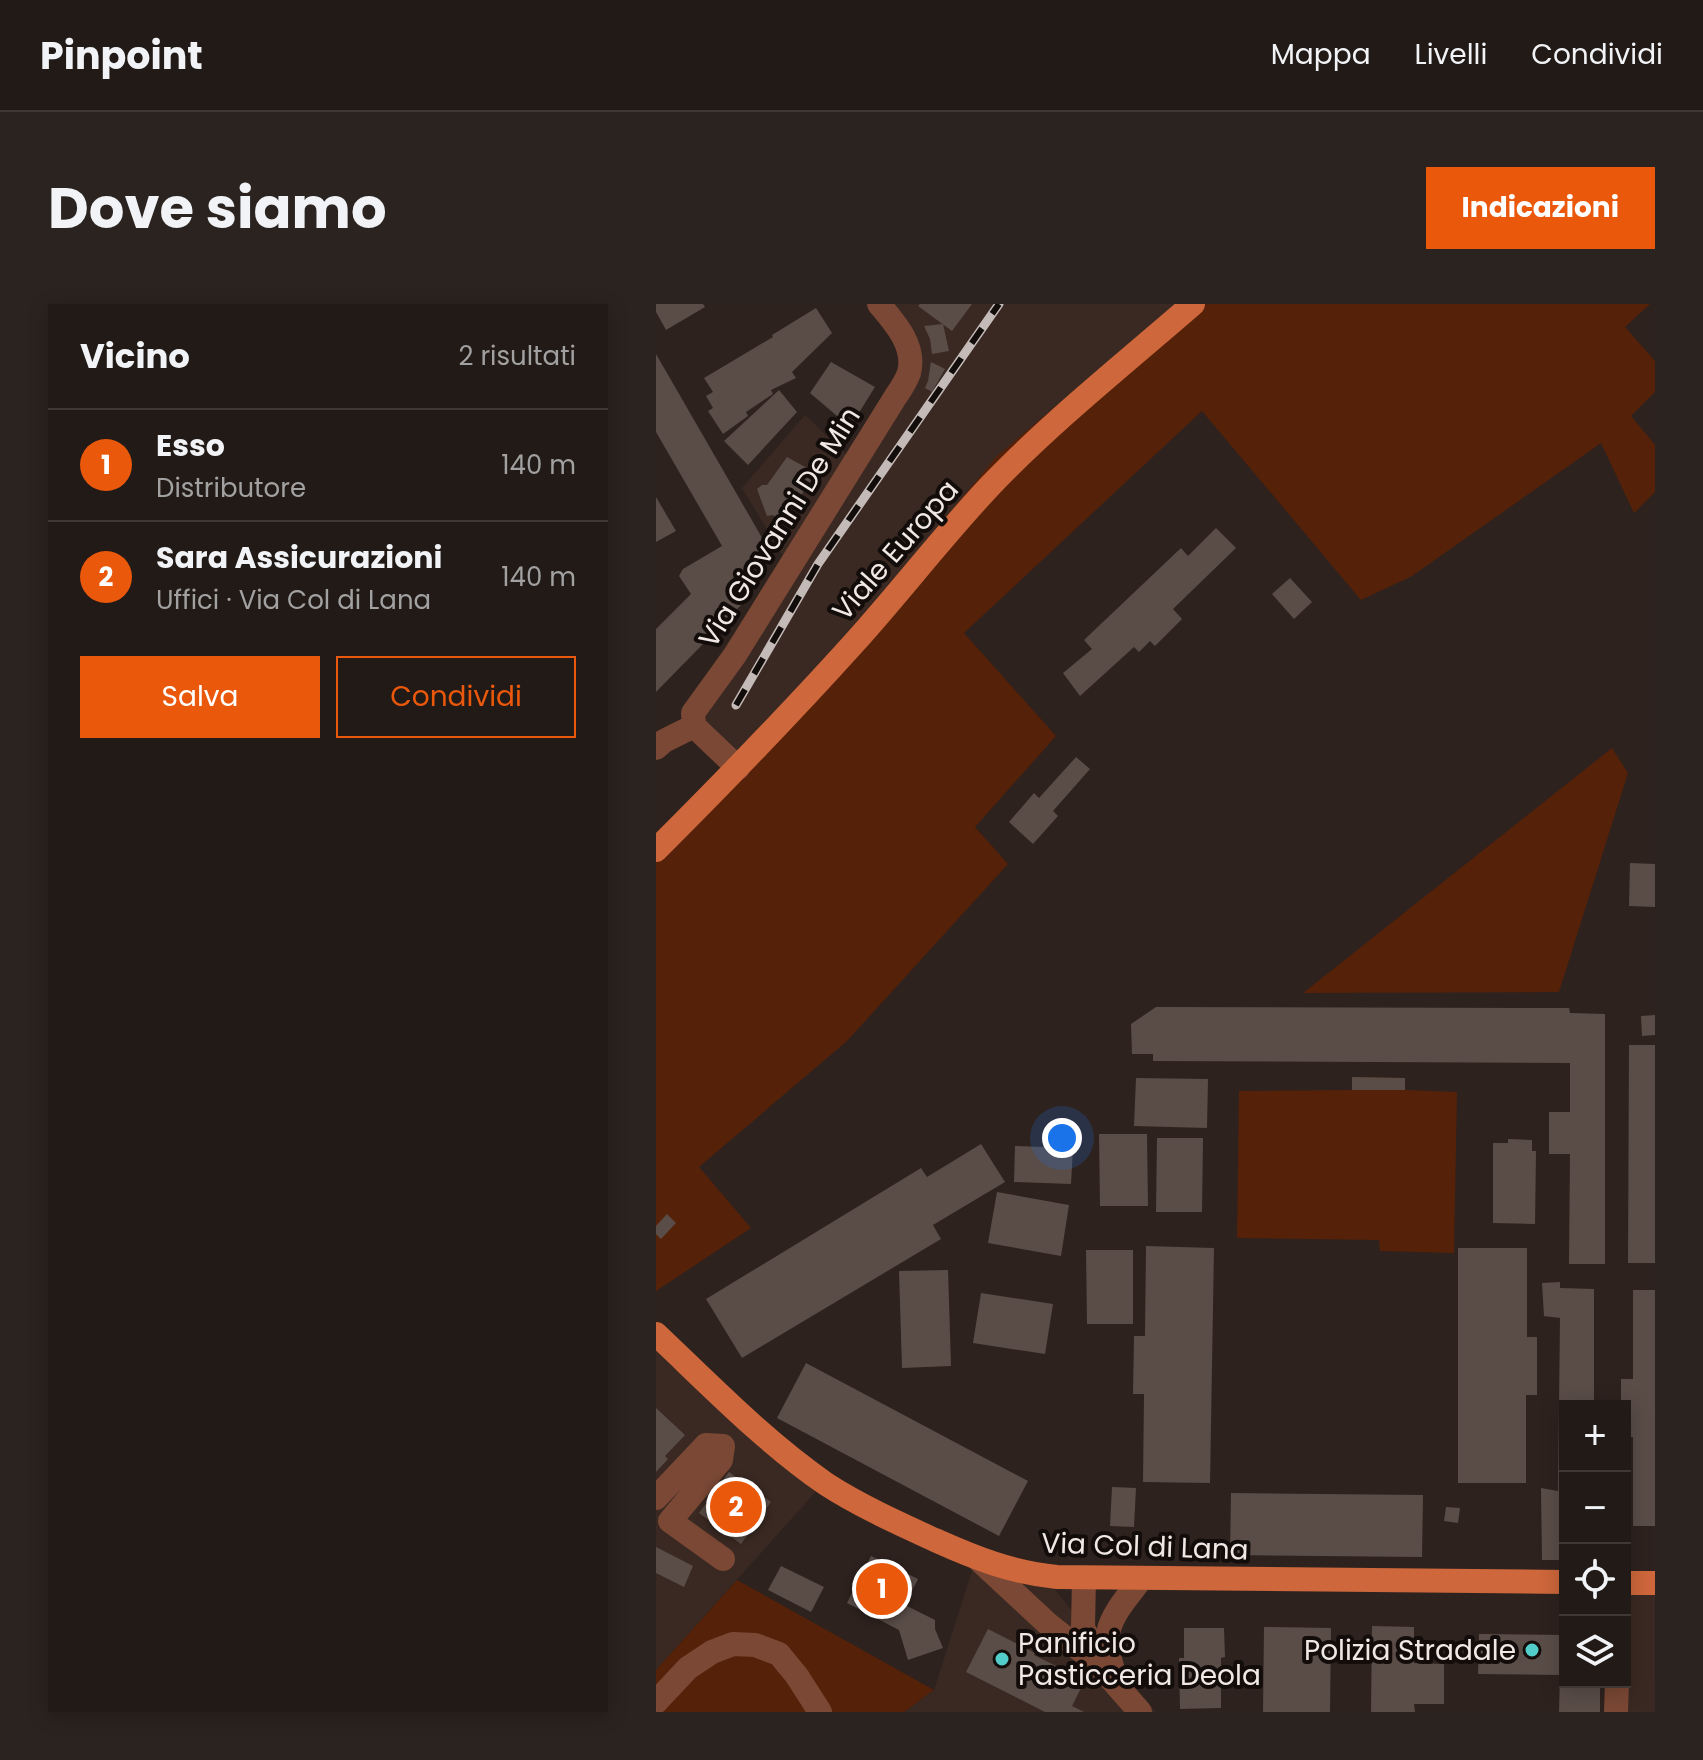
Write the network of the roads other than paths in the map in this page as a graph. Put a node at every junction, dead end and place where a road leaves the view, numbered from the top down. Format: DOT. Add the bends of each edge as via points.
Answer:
graph roads {
  1 [pos="879,304"];
  2 [pos="1193,304"];
  3 [pos="694,726"];
  4 [pos="656,748"];
  5 [pos="738,768"];
  6 [pos="656,850"];
  7 [pos="656,1334"];
  8 [pos="749,1421"];
  9 [pos="723,1446"];
  10 [pos="656,1498"];
  11 [pos="723,1559"];
  12 [pos="979,1560"];
  13 [pos="1090,1578"];
  14 [pos="1141,1579"];
  15 [pos="1559,1582"];
  16 [pos="1631,1583"];
  17 [pos="1655,1583"];
  18 [pos="1103,1657"];
  19 [pos="1617,1688"];
  20 [pos="656,1702"];
  21 [pos="1132,1704"];
  22 [pos="820,1712"];
  23 [pos="1616,1712"];
  1 -- 3 [label="street, Via Giovanni De Min" via="905,338 909,373 735,655 696,706"];
  2 -- 5 [label="main road, Viale Europa" via="1026,449"];
  3 -- 4 [label="street"];
  3 -- 5 [label="street"];
  5 -- 6 [label="main road, Viale Europa"];
  7 -- 8 [label="main road, Via Col di Lana"];
  8 -- 9 [label="street"];
  8 -- 12 [label="main road, Via Col di Lana" via="828,1485"];
  9 -- 10 [label="street" via="706,1445"];
  9 -- 11 [label="street" via="721,1460 670,1521"];
  12 -- 13 [label="main road, Via Col di Lana" via="1035,1575"];
  12 -- 18 [label="street" via="1049,1625"];
  13 -- 14 [label="main road, Via Col di Lana"];
  13 -- 18 [label="street" via="1102,1625"];
  14 -- 15 [label="main road, Via Col di Lana"];
  14 -- 18 [label="street" via="1117,1614"];
  16 -- 17 [label="main road"];
  18 -- 21 [label="street"];
  19 -- 23 [label="street"];
  20 -- 22 [label="street" via="688,1668 712,1652 733,1644 755,1645 779,1654"];
}
